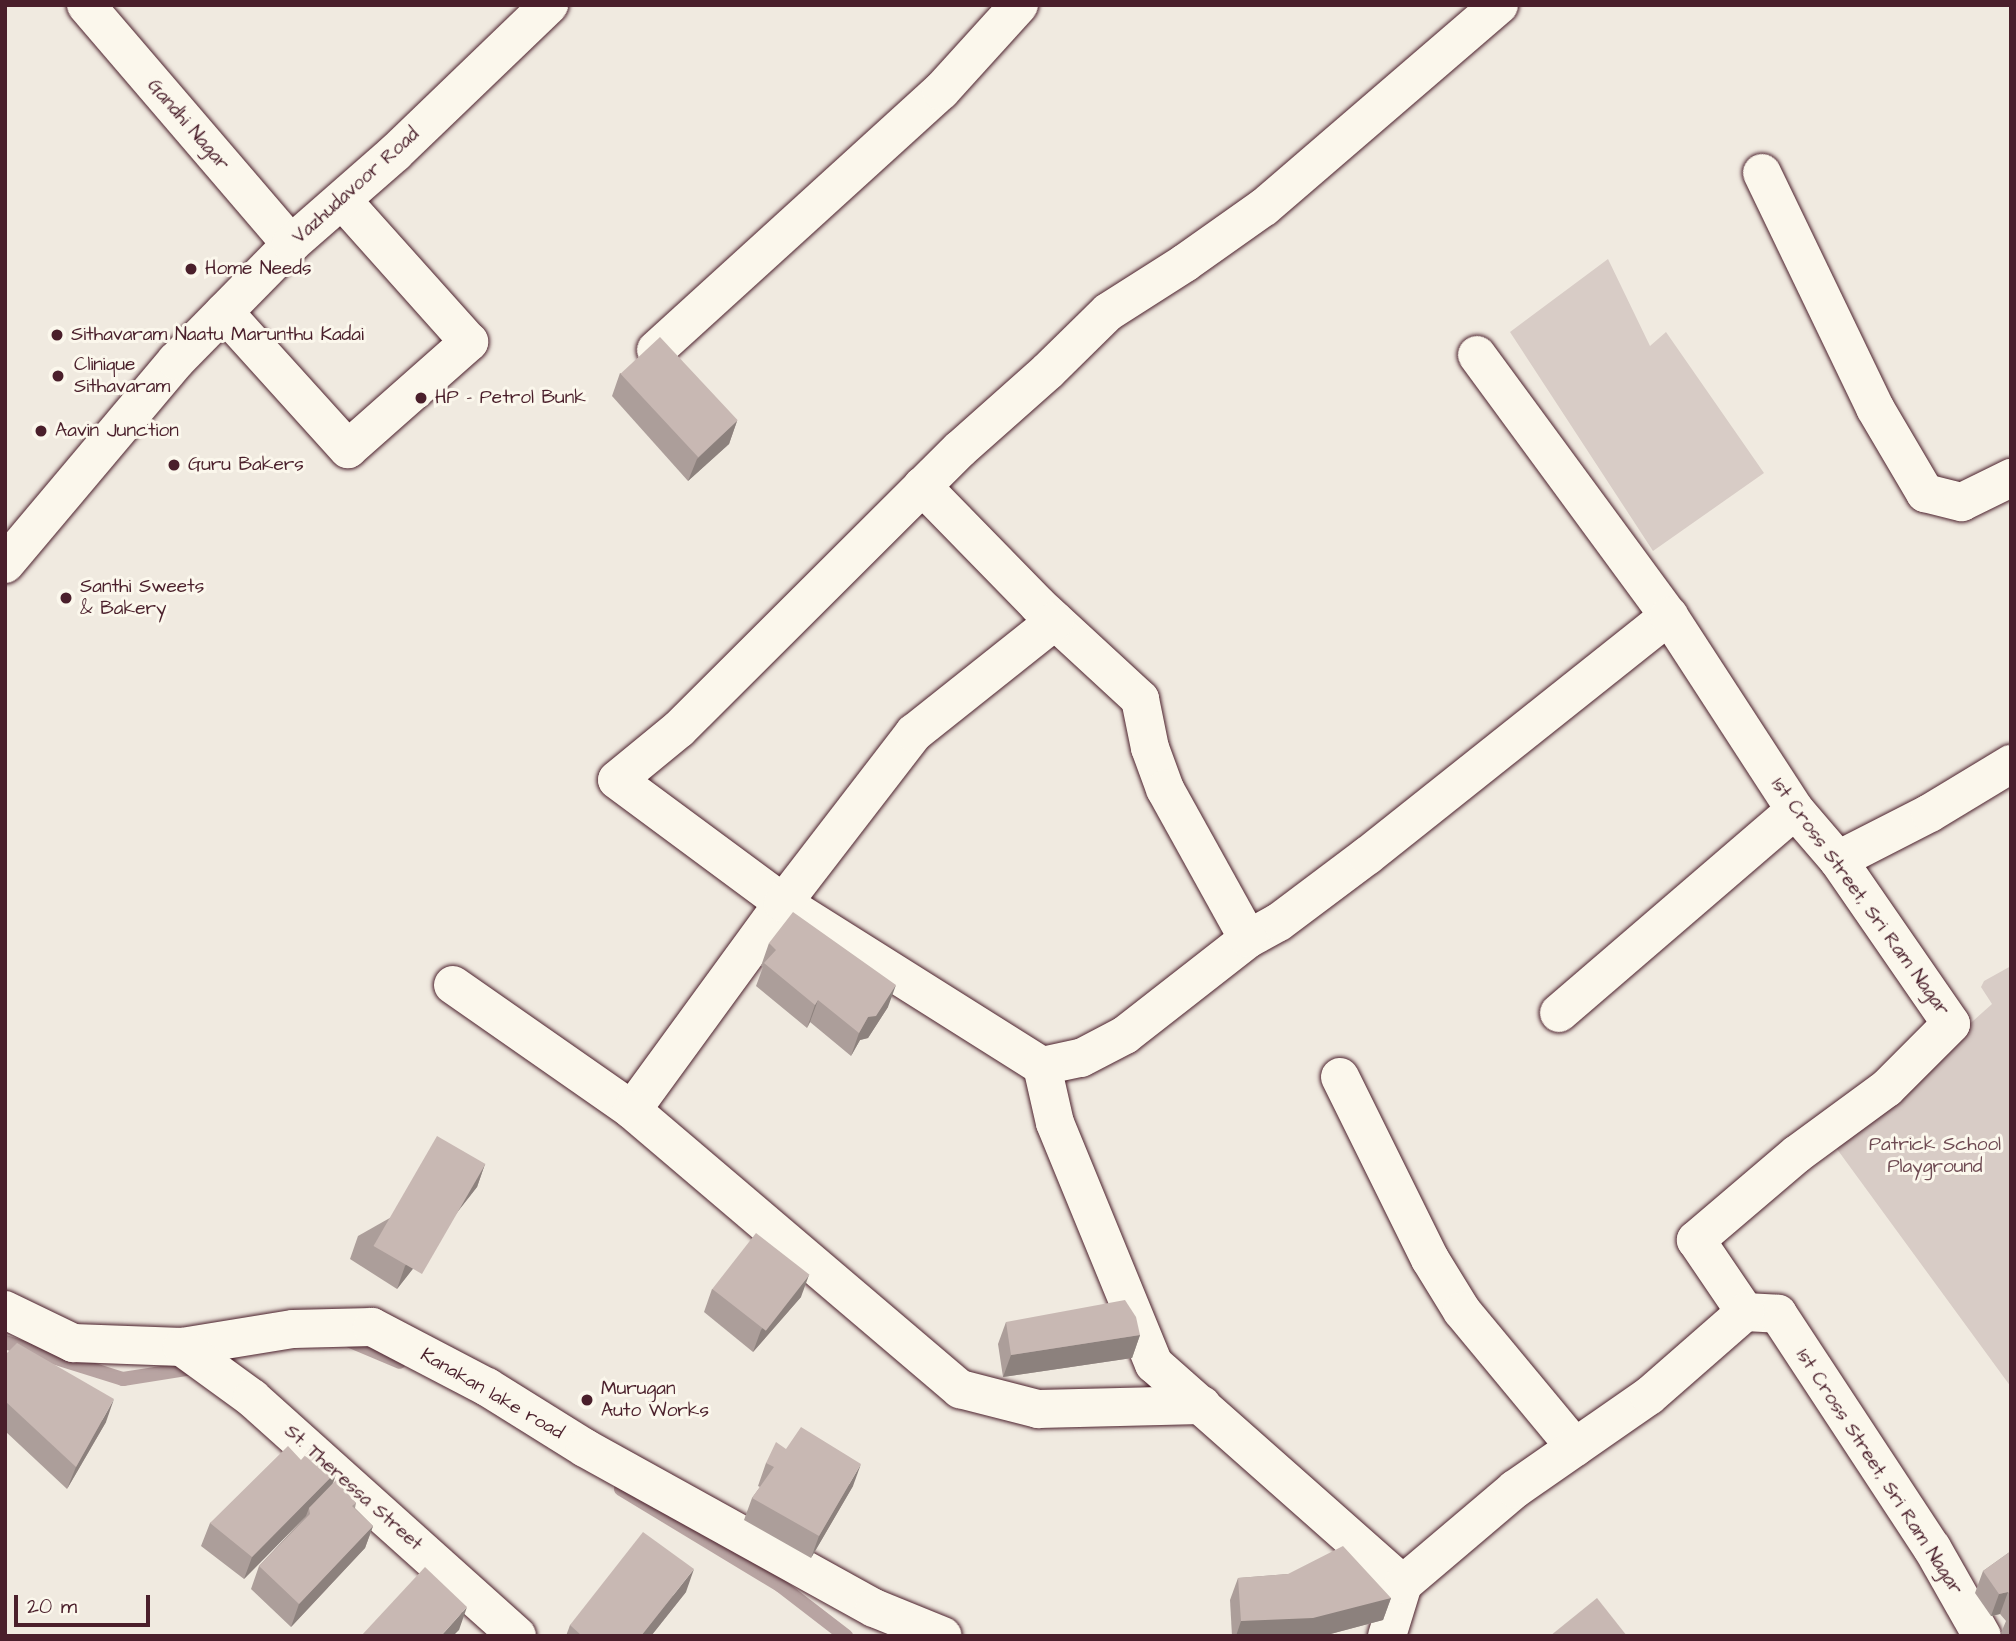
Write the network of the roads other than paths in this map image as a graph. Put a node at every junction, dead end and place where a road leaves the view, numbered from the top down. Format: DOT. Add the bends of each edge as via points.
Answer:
graph roads {
  1 [pos="549,5"];
  2 [pos="1019,5"];
  3 [pos="1499,5"];
  4 [pos="102,12"];
  5 [pos="1762,173"];
  6 [pos="343,201"];
  7 [pos="291,244"];
  8 [pos="224,312"];
  9 [pos="656,350"];
  10 [pos="1477,355"];
  11 [pos="2011,478"];
  12 [pos="922,486"];
  13 [pos="5,564"];
  14 [pos="1670,617"];
  15 [pos="1055,621"];
  16 [pos="2011,764"];
  17 [pos="1795,810"];
  18 [pos="1838,860"];
  19 [pos="783,903"];
  20 [pos="1248,939"];
  21 [pos="453,985"];
  22 [pos="1559,1013"];
  23 [pos="1042,1066"];
  24 [pos="1340,1077"];
  25 [pos="632,1110"];
  26 [pos="5,1310"];
  27 [pos="1745,1312"];
  28 [pos="182,1347"];
  29 [pos="1202,1405"];
  30 [pos="1575,1447"];
  31 [pos="1403,1584"];
  32 [pos="517,1636"];
  33 [pos="943,1636"];
  34 [pos="1387,1636"];
  35 [pos="1982,1636"];
  1 -- 6 [label="street, Vazhudavoor Road"];
  2 -- 9 [label="street" via="941,91"];
  3 -- 12 [label="street" via="1264,206 1185,264 1108,312"];
  4 -- 7 [label="street, Gandhi Nagar"];
  5 -- 11 [label="street" via="1875,408 1925,493 1962,502"];
  6 -- 7 [label="street, Vazhudavoor Road"];
  6 -- 8 [label="street" via="469,342 348,449"];
  7 -- 8 [label="street, Vazhudavoor Road"];
  8 -- 13 [label="street, Vazhudavoor Road" via="176,361"];
  10 -- 14 [label="street, 1st Cross Street, Sri Ram Nagar"];
  12 -- 15 [label="street"];
  12 -- 19 [label="street" via="679,729 617,780"];
  14 -- 17 [label="street, 1st Cross Street, Sri Ram Nagar"];
  14 -- 20 [label="street" via="1367,856 1279,922"];
  15 -- 19 [label="street" via="914,733"];
  15 -- 20 [label="street" via="1140,699 1165,789"];
  16 -- 18 [label="street" via="1930,813"];
  17 -- 18 [label="street, 1st Cross Street, Sri Ram Nagar"];
  17 -- 22 [label="street"];
  18 -- 27 [label="street, 1st Cross Street, Sri Ram Nagar" via="1951,1024 1887,1088 1797,1154 1696,1240"];
  19 -- 23 [label="street"];
  19 -- 25 [label="street"];
  20 -- 23 [label="street" via="1125,1035 1081,1058"];
  21 -- 25 [label="street"];
  23 -- 29 [label="street" via="1055,1123 1154,1364"];
  24 -- 30 [label="street" via="1430,1259 1462,1311"];
  25 -- 29 [label="street" via="960,1389 1038,1409"];
  26 -- 28 [label="street, Kanakan lake road" via="74,1343"];
  27 -- 30 [label="street" via="1649,1396"];
  27 -- 35 [label="street, 1st Cross Street, Sri Ram Nagar" via="1779,1314 1932,1548"];
  28 -- 32 [label="street, St. Theressa Street" via="252,1398"];
  28 -- 33 [label="street, Kanakan lake road" via="293,1328 372,1327 487,1387 585,1448 874,1608"];
  29 -- 31 [label="street"];
  30 -- 31 [label="street" via="1482,1515"];
  31 -- 34 [label="street"];
}
